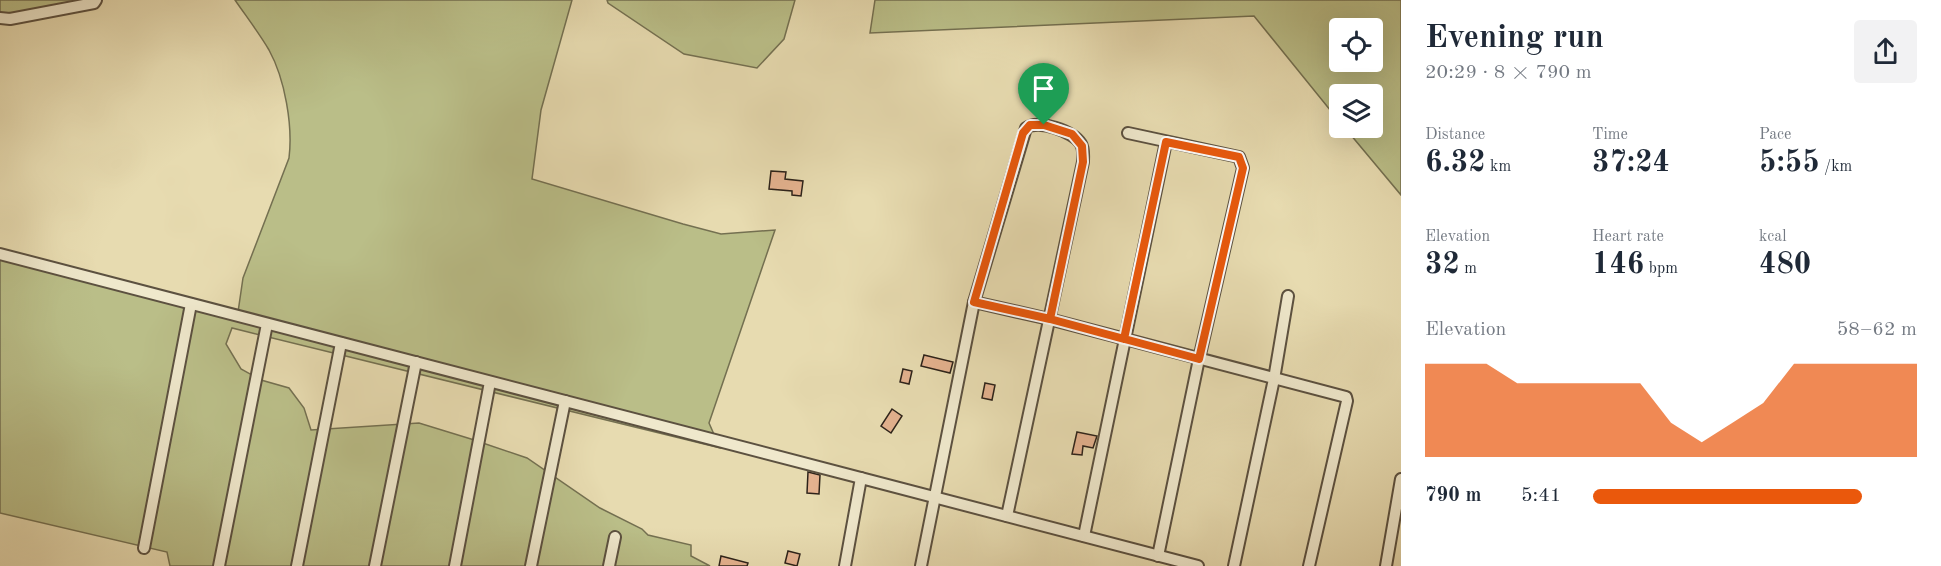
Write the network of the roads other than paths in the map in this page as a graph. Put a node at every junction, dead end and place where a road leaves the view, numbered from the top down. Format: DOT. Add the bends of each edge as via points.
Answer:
graph roads {
  1 [pos="96,0"];
  2 [pos="0,18"];
  3 [pos="1128,134"];
  4 [pos="1166,142"];
  5 [pos="0,254"];
  6 [pos="1288,296"];
  7 [pos="974,302"];
  8 [pos="191,304"];
  9 [pos="1050,319"];
  10 [pos="267,324"];
  11 [pos="1124,339"];
  12 [pos="341,343"];
  13 [pos="1199,359"];
  14 [pos="416,362"];
  15 [pos="1274,379"];
  16 [pos="490,382"];
  17 [pos="566,401"];
  18 [pos="861,478"];
  19 [pos="1401,479"];
  20 [pos="935,497"];
  21 [pos="1007,516"];
  22 [pos="1084,536"];
  23 [pos="615,537"];
  24 [pos="144,548"];
  25 [pos="1158,556"];
  26 [pos="219,566"];
  27 [pos="297,566"];
  28 [pos="375,566"];
  29 [pos="455,566"];
  30 [pos="531,566"];
  31 [pos="609,566"];
  32 [pos="845,566"];
  33 [pos="921,566"];
  34 [pos="1198,566"];
  35 [pos="1234,566"];
  36 [pos="1309,566"];
  37 [pos="1386,566"];
  1 -- 2 [label="street"];
  3 -- 4 [label="street"];
  4 -- 11 [label="street"];
  4 -- 13 [label="street" via="1239,157 1243,168"];
  5 -- 8 [label="street"];
  6 -- 15 [label="street"];
  7 -- 9 [label="street"];
  7 -- 9 [label="street" via="1023,133 1030,125 1044,125 1072,134 1082,146 1083,162"];
  7 -- 20 [label="street"];
  8 -- 10 [label="street"];
  8 -- 24 [label="street"];
  9 -- 11 [label="street"];
  9 -- 21 [label="street"];
  10 -- 12 [label="street"];
  10 -- 26 [label="street"];
  11 -- 13 [label="street"];
  11 -- 22 [label="street"];
  12 -- 14 [label="street"];
  12 -- 27 [label="street"];
  13 -- 15 [label="street"];
  13 -- 25 [label="street"];
  14 -- 16 [label="street"];
  14 -- 28 [label="street"];
  15 -- 35 [label="street"];
  15 -- 36 [label="street" via="1347,399"];
  16 -- 17 [label="street"];
  16 -- 29 [label="street"];
  17 -- 18 [label="street"];
  17 -- 30 [label="street"];
  18 -- 20 [label="street"];
  18 -- 32 [label="street"];
  19 -- 37 [label="street"];
  20 -- 21 [label="street"];
  20 -- 33 [label="street"];
  21 -- 22 [label="street"];
  22 -- 25 [label="street"];
  23 -- 31 [label="street"];
  25 -- 34 [label="street"];
}
